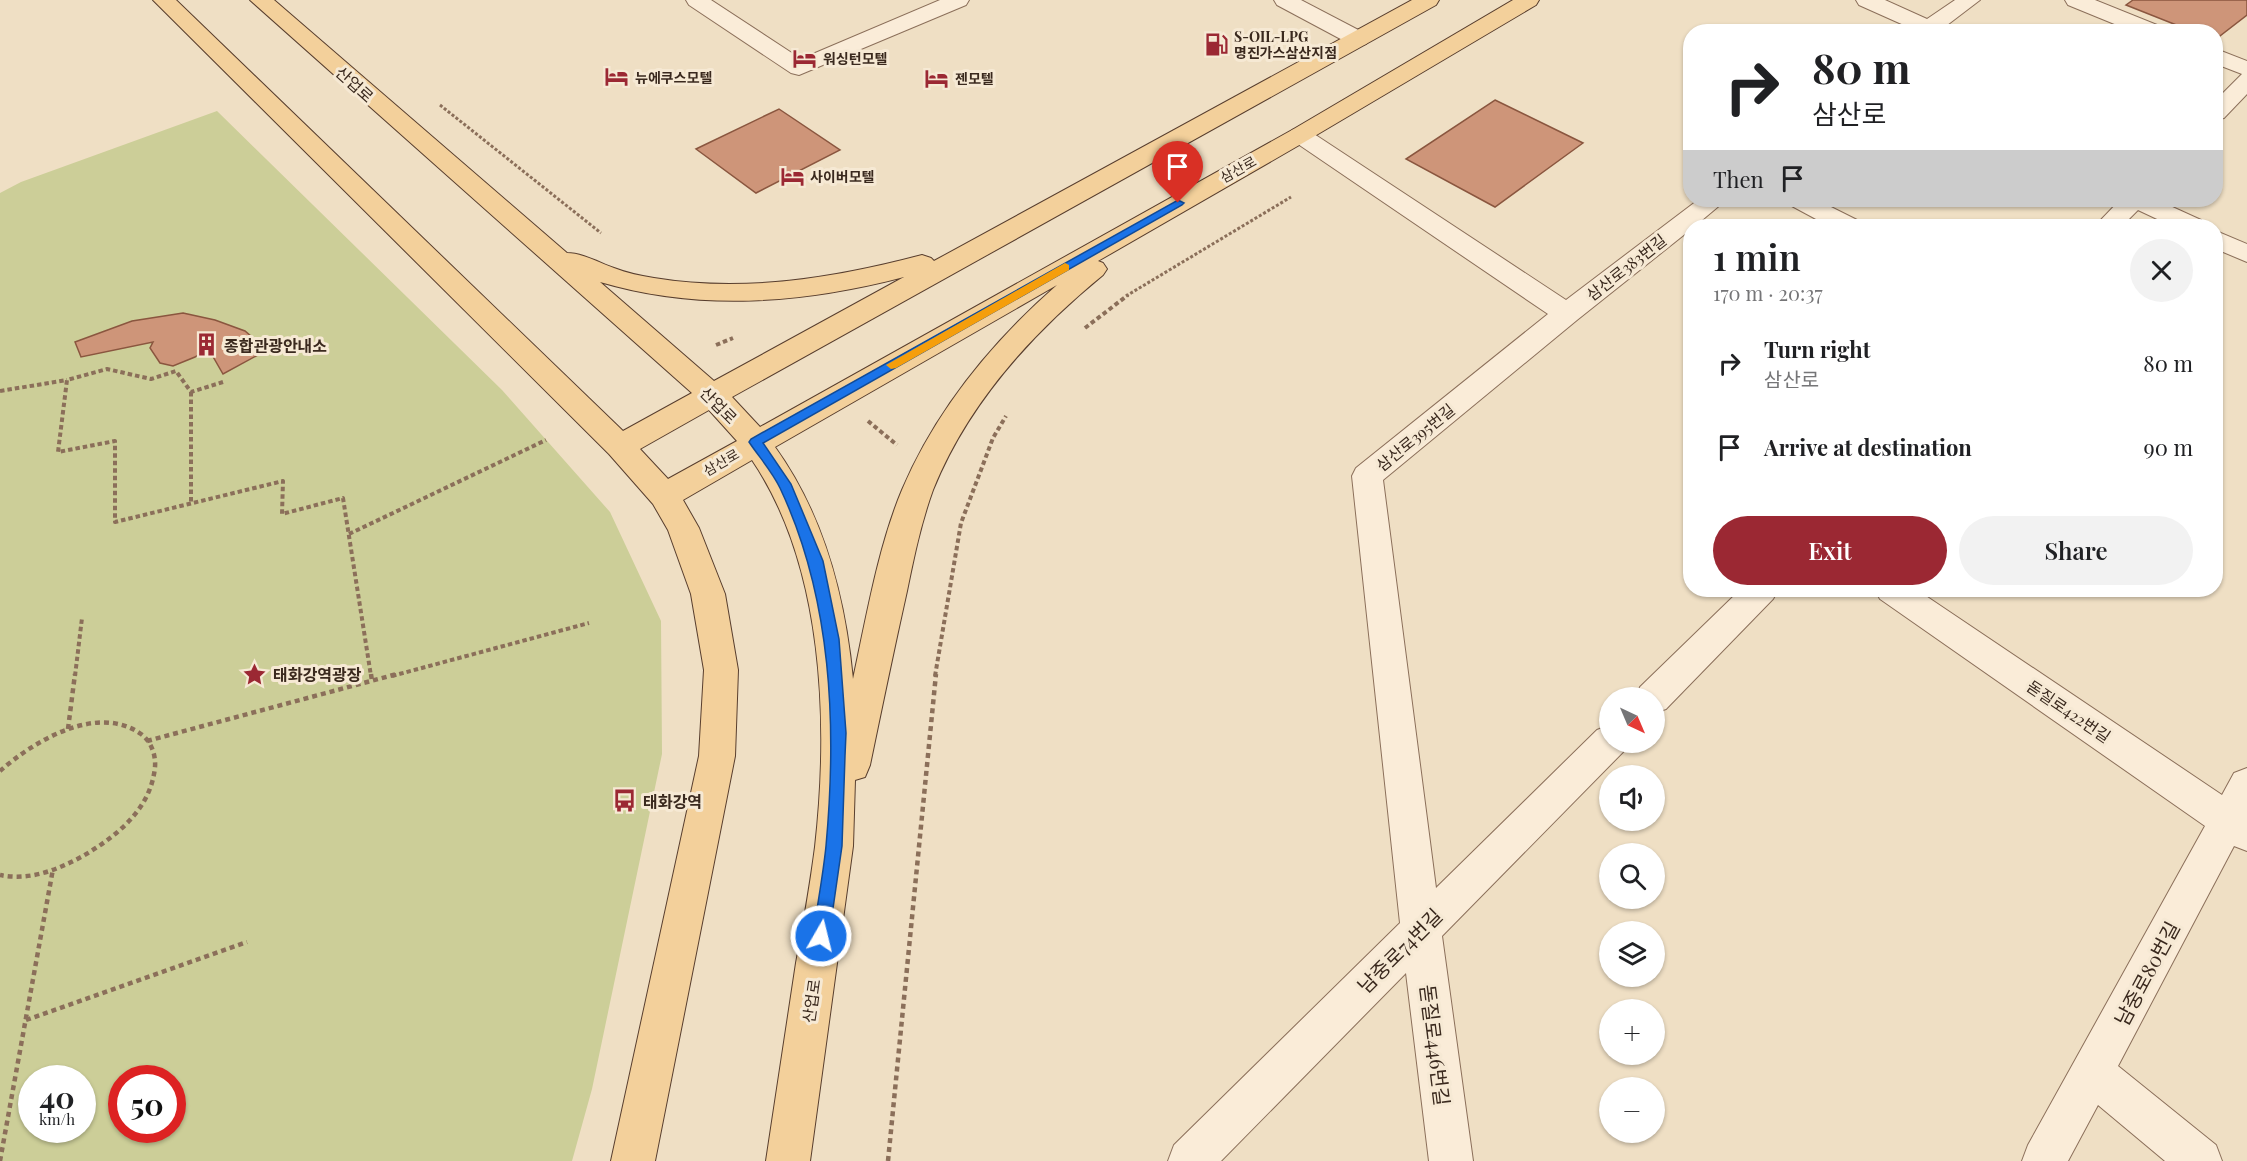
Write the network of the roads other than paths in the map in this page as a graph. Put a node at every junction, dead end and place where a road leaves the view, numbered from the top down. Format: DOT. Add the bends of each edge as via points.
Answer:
graph roads {
  1 [pos="164,0"];
  2 [pos="261,0"];
  3 [pos="697,0"];
  4 [pos="958,0"];
  5 [pos="1285,0"];
  6 [pos="1428,0"];
  7 [pos="1528,0"];
  8 [pos="1867,0"];
  9 [pos="1969,0"];
  10 [pos="2076,0"];
  11 [pos="1915,24"];
  12 [pos="1935,24"];
  13 [pos="2134,24"];
  14 [pos="1358,39"];
  15 [pos="2223,59"];
  16 [pos="2247,69"];
  17 [pos="2247,80"];
  18 [pos="2223,106"];
  19 [pos="1300,135"];
  20 [pos="1199,191"];
  21 [pos="1704,207"];
  22 [pos="1812,207"];
  23 [pos="2128,207"];
  24 [pos="2151,207"];
  25 [pos="1688,219"];
  26 [pos="1835,219"];
  27 [pos="2116,219"];
  28 [pos="2177,219"];
  29 [pos="1683,223"];
  30 [pos="1002,235"];
  31 [pos="2223,242"];
  32 [pos="546,251"];
  33 [pos="2247,254"];
  34 [pos="1567,313"];
  35 [pos="712,395"];
  36 [pos="756,442"];
  37 [pos="620,446"];
  38 [pos="664,496"];
  39 [pos="1754,597"];
  40 [pos="1902,597"];
  41 [pos="1664,687"];
  42 [pos="1599,752"];
  43 [pos="2247,785"];
  44 [pos="2238,826"];
  45 [pos="834,846"];
  46 [pos="1421,928"];
  47 [pos="2092,1072"];
  48 [pos="633,1161"];
  49 [pos="788,1161"];
  50 [pos="1190,1161"];
  51 [pos="1451,1161"];
  52 [pos="2044,1161"];
  53 [pos="2200,1161"];
  1 -- 37 [label="main road"];
  2 -- 32 [label="main road, 산업로"];
  3 -- 4 [label="street" via="799,68"];
  5 -- 14 [label="street"];
  6 -- 14 [label="main road"];
  7 -- 19 [label="main road, 삼산로"];
  8 -- 11 [label="street"];
  9 -- 12 [label="street"];
  10 -- 13 [label="street"];
  14 -- 30 [label="main road"];
  15 -- 16 [label="street"];
  17 -- 18 [label="street"];
  19 -- 20 [label="main road, 삼산로"];
  19 -- 34 [label="street"];
  20 -- 36 [label="main road, 삼산로"];
  20 -- 45 [label="main road" via="1070,287 1044,311 986,373 948,428 922,480 902,541"];
  21 -- 25 [label="street, 삼산로383번길"];
  22 -- 26 [label="street"];
  23 -- 27 [label="street"];
  24 -- 28 [label="street"];
  29 -- 34 [label="street, 삼산로383번길"];
  30 -- 32 [label="main road" via="878,277 824,286 727,292 673,290 627,281"];
  30 -- 35 [label="main road"];
  31 -- 33 [label="street"];
  32 -- 35 [label="main road, 산업로"];
  34 -- 46 [label="street, 삼산로395번길" via="1367,476"];
  35 -- 36 [label="main road, 산업로"];
  35 -- 37 [label="main road"];
  36 -- 38 [label="main road, 삼산로"];
  36 -- 45 [label="main road, 산업로" via="785,484 816,561 832,639 838,733"];
  37 -- 38 [label="main road"];
  38 -- 48 [label="main road" via="683,528 708,594 721,670 717,756"];
  39 -- 41 [label="street"];
  40 -- 44 [label="street, 돋질로422번길"];
  42 -- 46 [label="street, 남중로74번길"];
  43 -- 44 [label="street, 남중로80번길"];
  44 -- 47 [label="street, 남중로80번길"];
  45 -- 49 [label="main road, 산업로"];
  46 -- 50 [label="street, 남중로74번길"];
  46 -- 51 [label="street, 돋질로446번길"];
  47 -- 52 [label="street, 남중로80번길"];
  47 -- 53 [label="street"];
}
